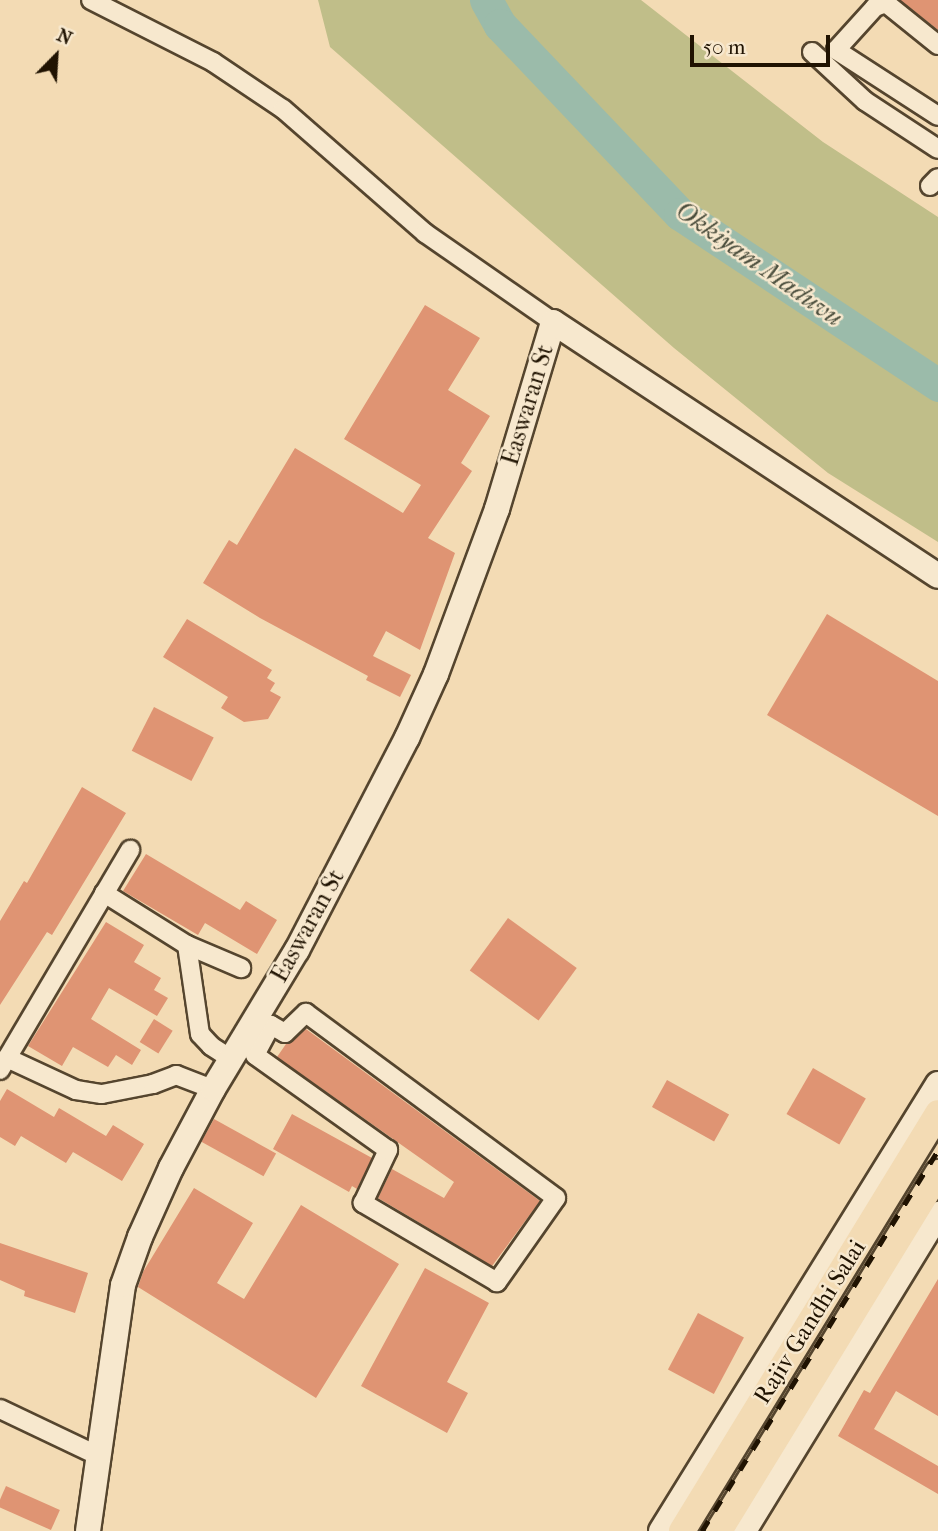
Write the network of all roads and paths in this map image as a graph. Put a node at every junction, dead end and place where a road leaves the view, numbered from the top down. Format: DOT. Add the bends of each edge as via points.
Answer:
graph roads {
  1 [pos="91,0"];
  2 [pos="938,45"];
  3 [pos="812,52"];
  4 [pos="938,116"];
  5 [pos="938,149"];
  6 [pos="553,322"];
  7 [pos="938,576"];
  8 [pos="130,850"];
  9 [pos="104,893"];
  10 [pos="187,945"];
  11 [pos="240,968"];
  12 [pos="252,1042"];
  13 [pos="231,1059"];
  14 [pos="3,1064"];
  15 [pos="938,1084"];
  16 [pos="212,1089"];
  17 [pos="938,1113"];
  18 [pos="938,1173"];
  19 [pos="938,1214"];
  20 [pos="0,1409"];
  21 [pos="99,1456"];
  22 [pos="88,1531"];
  23 [pos="661,1531"];
  24 [pos="682,1531"];
  25 [pos="719,1531"];
  26 [pos="744,1531"];
  1 -- 6 [label="street" via="213,62 283,109 425,233"];
  2 -- 4 [label="street" via="886,3 875,7 836,50"];
  3 -- 5 [label="street" via="865,101"];
  6 -- 7 [label="street"];
  6 -- 12 [label="street, Easwaran St" via="497,509 436,674"];
  8 -- 9 [label="street"];
  9 -- 10 [label="street"];
  9 -- 14 [label="street"];
  10 -- 11 [label="street"];
  10 -- 13 [label="street" via="200,1034"];
  12 -- 12 [label="street" via="271,1025 285,1033 306,1013 556,1198 497,1282 363,1203 388,1150 256,1055"];
  12 -- 13 [label="street, Easwaran St"];
  13 -- 16 [label="street, Easwaran St"];
  14 -- 16 [label="street" via="76,1090 102,1094 176,1075"];
  15 -- 23 [label="street"];
  16 -- 21 [label="street, Easwaran St" via="171,1168 123,1286"];
  17 -- 24 [label="main road, Rajiv Gandhi Salai"];
  18 -- 25 [label="main road, Rajiv Gandhi Salai"];
  19 -- 26 [label="street"];
  20 -- 21 [label="street"];
  21 -- 22 [label="street, Easwaran St"];
}
